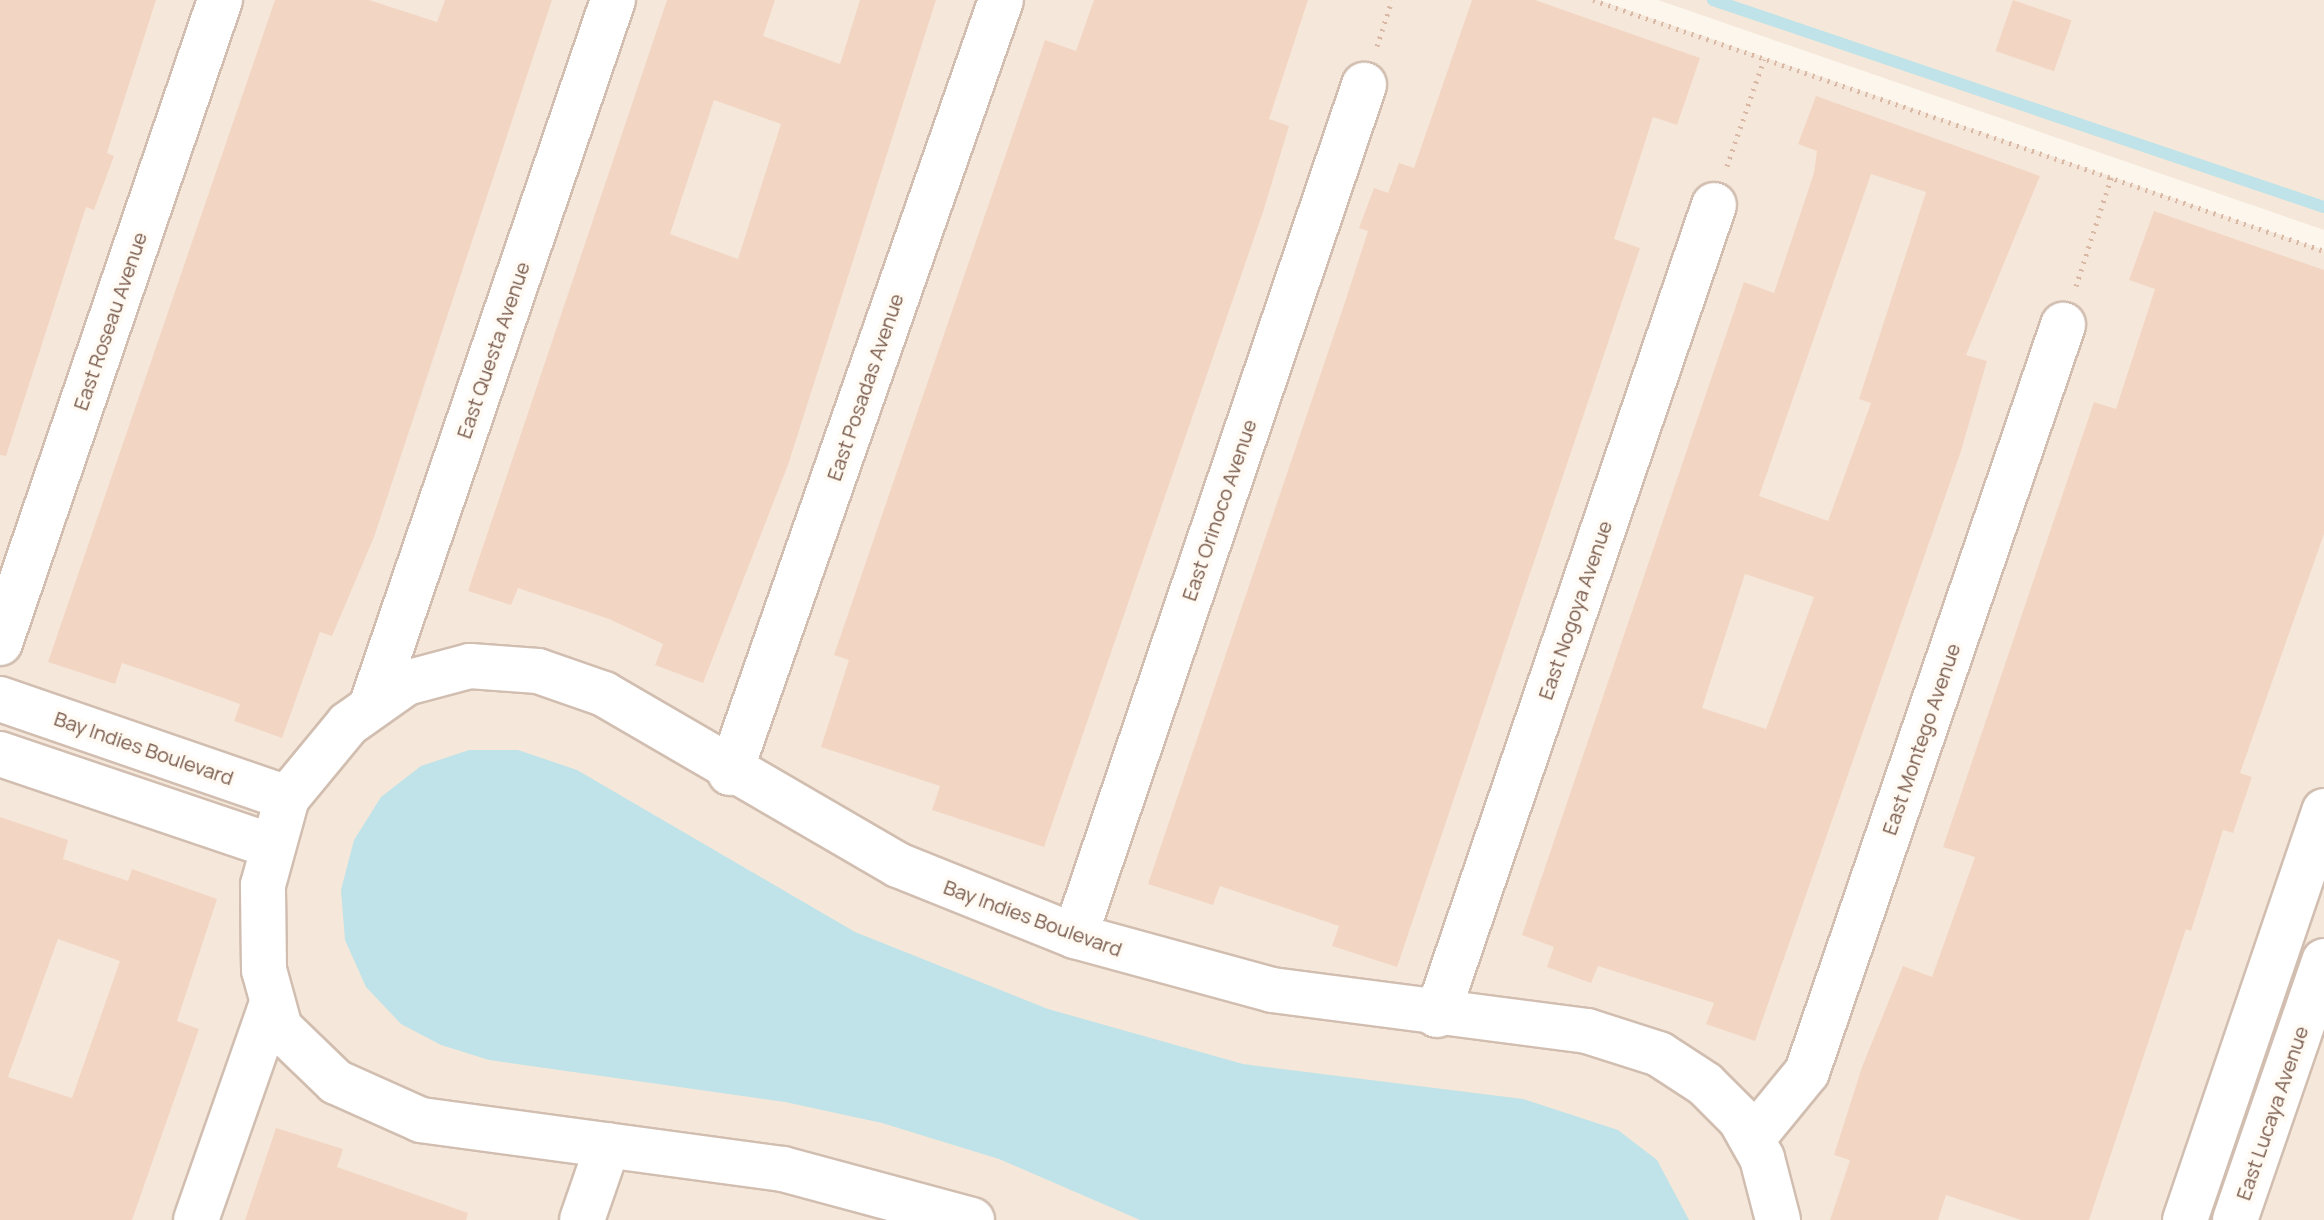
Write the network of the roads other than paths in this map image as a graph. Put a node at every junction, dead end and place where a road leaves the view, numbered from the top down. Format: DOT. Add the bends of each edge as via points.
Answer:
graph roads {
  1 [pos="220,0"];
  2 [pos="613,0"];
  3 [pos="1001,0"];
  4 [pos="1364,85"];
  5 [pos="1714,205"];
  6 [pos="2063,325"];
  7 [pos="0,643"];
  8 [pos="0,699"];
  9 [pos="373,701"];
  10 [pos="0,754"];
  11 [pos="730,773"];
  12 [pos="287,798"];
  13 [pos="2324,811"];
  14 [pos="272,846"];
  15 [pos="1075,936"];
  16 [pos="2324,961"];
  17 [pos="271,1006"];
  18 [pos="1437,1015"];
  19 [pos="2217,1127"];
  20 [pos="1753,1138"];
  21 [pos="2262,1142"];
  22 [pos="608,1145"];
  23 [pos="196,1220"];
  24 [pos="582,1220"];
  25 [pos="972,1220"];
  26 [pos="1778,1220"];
  27 [pos="2185,1220"];
  28 [pos="2235,1220"];
  1 -- 7 [label="street, East Roseau Avenue"];
  2 -- 9 [label="street, East Questa Avenue"];
  3 -- 11 [label="street, East Posadas Avenue"];
  4 -- 15 [label="street, East Orinoco Avenue"];
  5 -- 18 [label="street, East Nogoya Avenue"];
  6 -- 20 [label="street, East Montego Avenue" via="1807,1072"];
  8 -- 12 [label="street, Bay Indies Boulevard"];
  9 -- 11 [label="street, Bay Indies Boulevard" via="470,666 538,671 604,694"];
  9 -- 12 [label="street, Bay Indies Boulevard" via="315,758"];
  10 -- 14 [label="street"];
  11 -- 15 [label="street, Bay Indies Boulevard" via="898,865"];
  12 -- 14 [label="street, Bay Indies Boulevard"];
  13 -- 19 [label="street"];
  14 -- 17 [label="street, Bay Indies Boulevard" via="261,923"];
  15 -- 18 [label="street, Bay Indies Boulevard" via="1229,981"];
  16 -- 21 [label="street, East Lucaya Avenue"];
  17 -- 22 [label="street, Bay Indies Boulevard" via="314,1066 391,1109 449,1125"];
  17 -- 23 [label="street"];
  18 -- 20 [label="street, Bay Indies Boulevard" via="1622,1039 1705,1084"];
  19 -- 21 [label="street"];
  19 -- 27 [label="street"];
  20 -- 26 [label="street, Bay Indies Boulevard"];
  21 -- 28 [label="street, East Lucaya Avenue"];
  22 -- 24 [label="street"];
  22 -- 25 [label="street, Bay Indies Boulevard" via="783,1169"];
}
